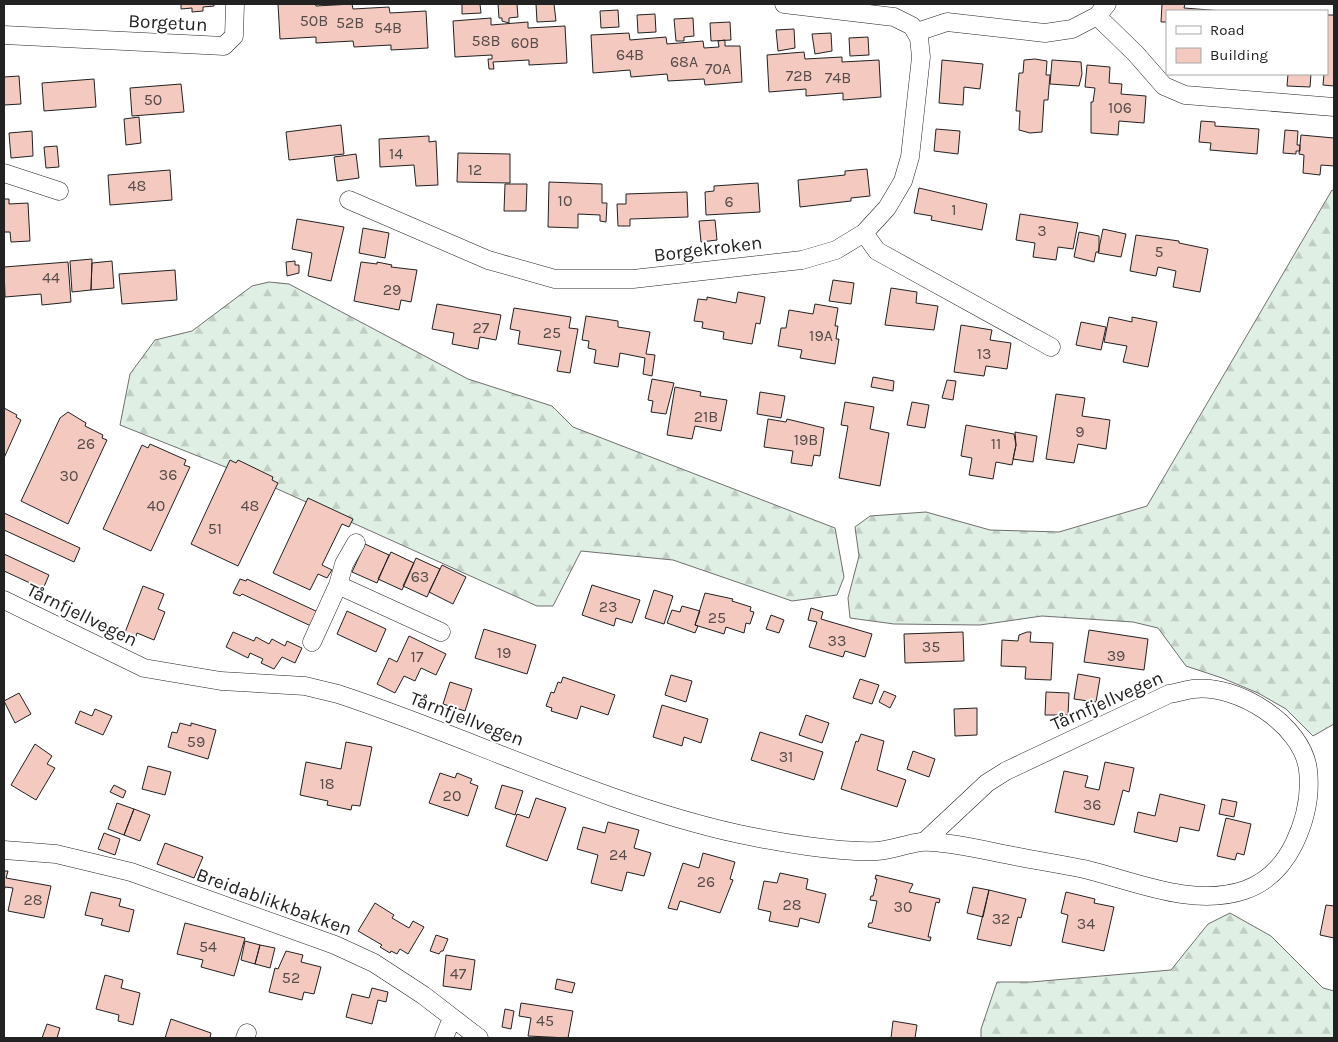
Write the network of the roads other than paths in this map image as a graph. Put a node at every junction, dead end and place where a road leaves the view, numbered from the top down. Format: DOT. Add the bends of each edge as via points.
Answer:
graph roads {
  1 [pos="235,4"];
  2 [pos="784,4"];
  3 [pos="1102,10"];
  4 [pos="917,32"];
  5 [pos="4,35"];
  6 [pos="1334,107"];
  7 [pos="4,173"];
  8 [pos="59,191"];
  9 [pos="349,200"];
  10 [pos="864,233"];
  11 [pos="1051,347"];
  12 [pos="356,543"];
  13 [pos="338,585"];
  14 [pos="4,600"];
  15 [pos="441,632"];
  16 [pos="312,642"];
  17 [pos="924,842"];
  18 [pos="4,850"];
  19 [pos="452,1018"];
  20 [pos="444,1038"];
  21 [pos="479,1038"];
  1 -- 5 [label="street, Borgetun" via="234,36 224,46"];
  2 -- 4 [label="street" via="894,17 905,21"];
  3 -- 4 [label="street" via="1072,29 1044,34 947,22"];
  3 -- 6 [label="street" via="1164,86 1185,95"];
  4 -- 10 [label="street, Borgekroken" via="921,57 910,158 903,181 888,208"];
  7 -- 8 [label="street"];
  9 -- 10 [label="street, Borgekroken" via="488,260 555,278 633,279 802,260 836,250"];
  10 -- 11 [label="street" via="877,252"];
  12 -- 13 [label="street" via="344,564"];
  13 -- 15 [label="street"];
  13 -- 16 [label="street"];
  14 -- 17 [label="street, Tårnfjellvegen" via="144,668 221,681 304,686 338,694 606,795 739,834 847,850 878,851"];
  17 -- 17 [label="street, Tårnfjellvegen" via="1082,869 1159,889 1201,896 1225,896 1272,876 1289,854 1300,833 1308,802 1308,767 1297,744 1280,722 1258,704 1219,690 1196,688 1169,694 1006,771 987,783"];
  18 -- 19 [label="street, Breidablikkbakken" via="87,860 131,872 335,945 374,963"];
  19 -- 20 [label="street"];
  19 -- 21 [label="street, Breidablikkbakken"];
}
